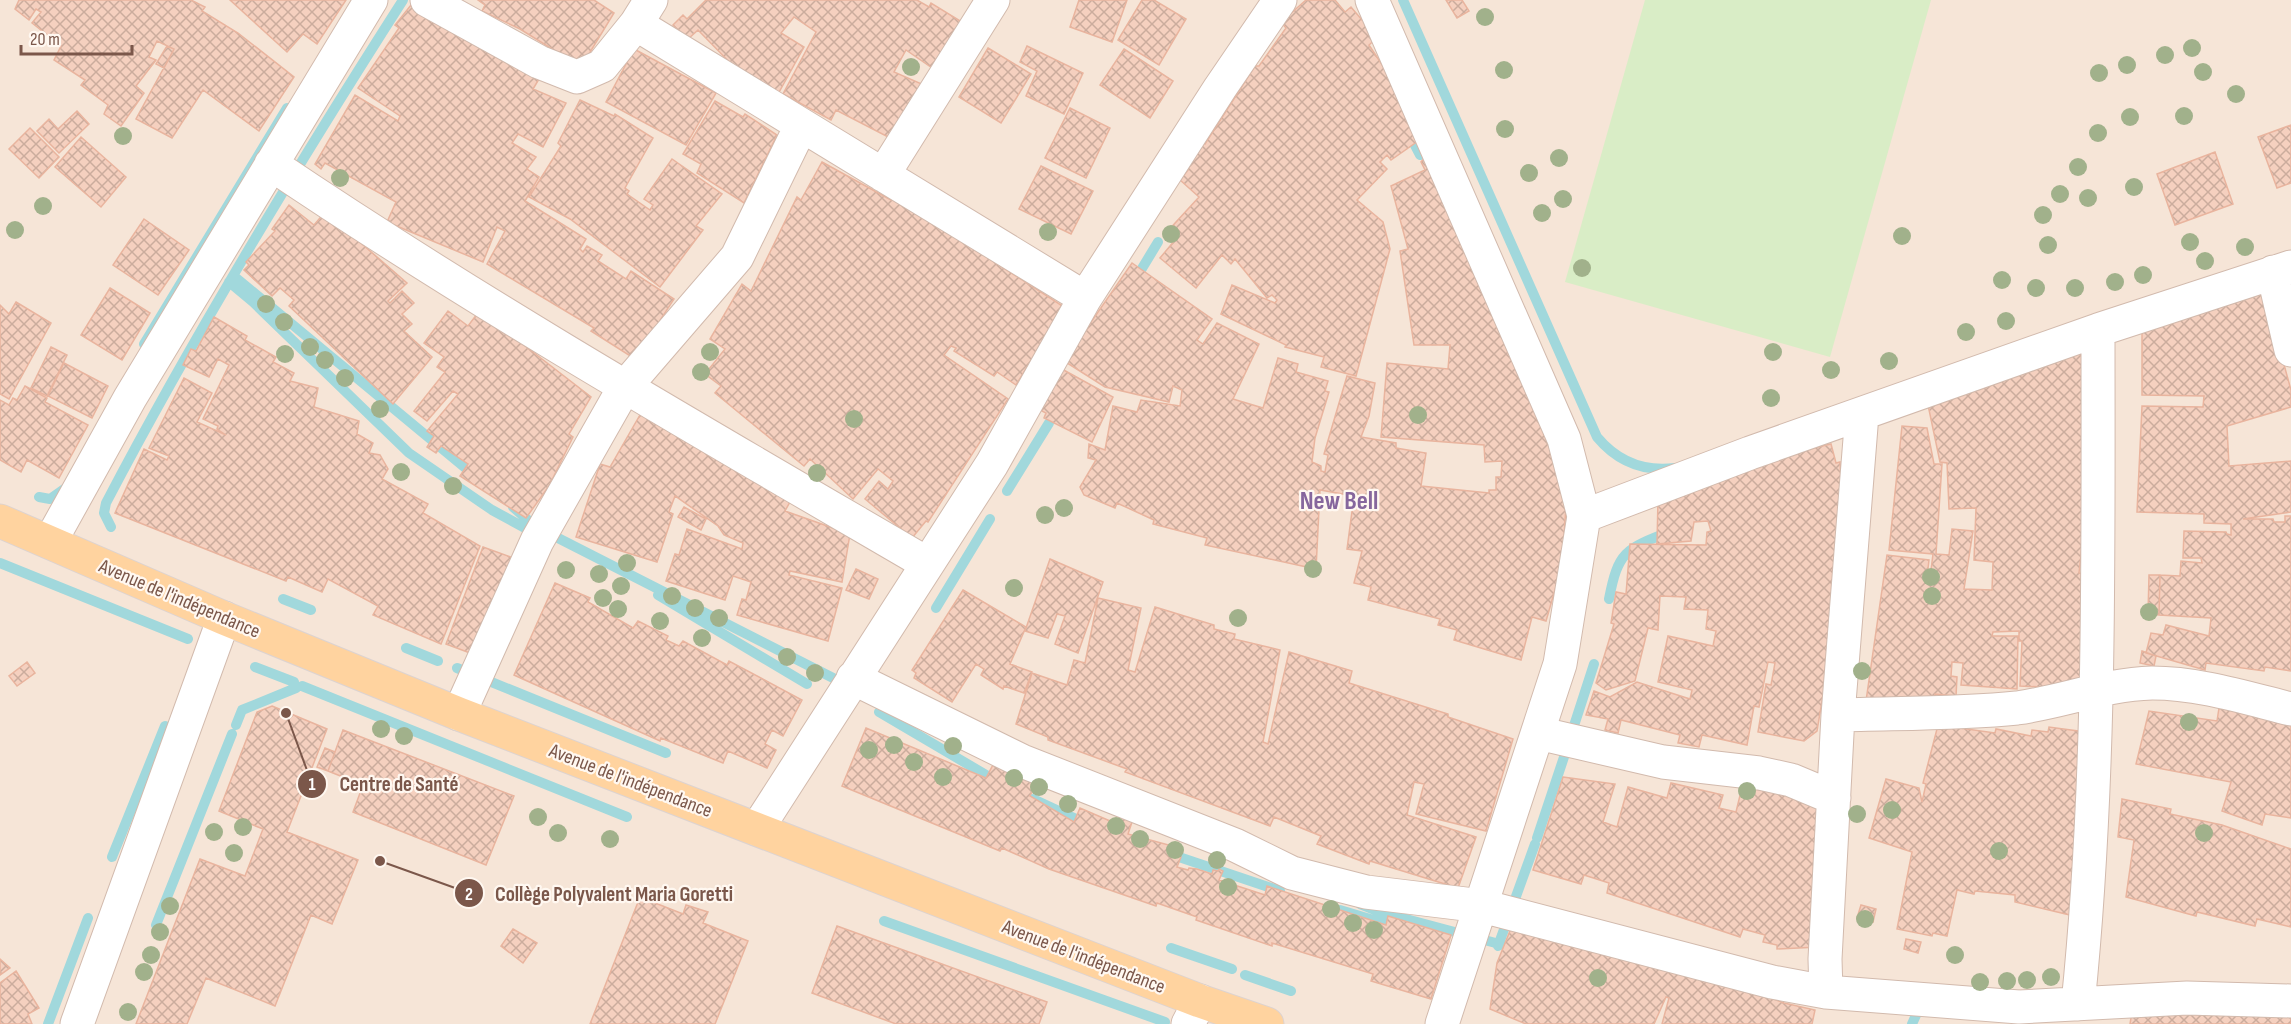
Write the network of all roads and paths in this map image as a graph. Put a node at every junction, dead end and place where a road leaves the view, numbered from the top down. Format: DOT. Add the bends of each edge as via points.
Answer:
graph roads {
  1 [pos="371,0"];
  2 [pos="427,0"];
  3 [pos="993,0"];
  4 [pos="1280,0"];
  5 [pos="1372,0"];
  6 [pos="643,12"];
  7 [pos="801,126"];
  8 [pos="271,164"];
  9 [pos="883,175"];
  10 [pos="2282,269"];
  11 [pos="1085,298"];
  12 [pos="2098,330"];
  13 [pos="2291,350"];
  14 [pos="624,388"];
  15 [pos="1862,414"];
  16 [pos="1584,516"];
  17 [pos="0,521"];
  18 [pos="50,542"];
  19 [pos="926,562"];
  20 [pos="224,618"];
  21 [pos="853,678"];
  22 [pos="2098,690"];
  23 [pos="2291,709"];
  24 [pos="459,714"];
  25 [pos="1838,715"];
  26 [pos="1538,733"];
  27 [pos="1834,798"];
  28 [pos="756,829"];
  29 [pos="1482,906"];
  30 [pos="1826,992"];
  31 [pos="2291,1000"];
  32 [pos="2078,1004"];
  33 [pos="1194,1012"];
  34 [pos="77,1024"];
  35 [pos="1267,1024"];
  36 [pos="1442,1024"];
  1 -- 8 [label="street"];
  2 -- 6 [label="street" via="539,62 577,77 602,66"];
  3 -- 9 [label="street"];
  4 -- 11 [label="street"];
  5 -- 16 [label="street" via="1564,439"];
  6 -- 7 [label="street"];
  7 -- 9 [label="street"];
  7 -- 14 [label="street" via="737,257"];
  8 -- 14 [label="street"];
  8 -- 18 [label="street" via="130,398"];
  9 -- 11 [label="street"];
  10 -- 12 [label="street"];
  10 -- 13 [label="street"];
  11 -- 19 [label="street" via="992,464"];
  12 -- 15 [label="street"];
  12 -- 22 [label="street"];
  14 -- 19 [label="street"];
  14 -- 24 [label="street" via="537,541"];
  15 -- 16 [label="street"];
  15 -- 25 [label="street"];
  16 -- 26 [label="street" via="1560,664"];
  17 -- 18 [label="main road, Avenue de l'indépendance"];
  18 -- 20 [label="main road, Avenue de l'indépendance"];
  19 -- 21 [label="street"];
  20 -- 24 [label="main road, Avenue de l'indépendance"];
  20 -- 34 [label="street"];
  21 -- 28 [label="street"];
  21 -- 29 [label="street" via="1022,761 1235,845 1292,873 1366,892"];
  22 -- 23 [label="street" via="2150,683 2178,684"];
  22 -- 25 [label="street" via="2016,708"];
  22 -- 32 [label="street" via="2091,861"];
  24 -- 28 [label="main road, Avenue de l'indépendance"];
  25 -- 27 [label="street"];
  26 -- 27 [label="street" via="1663,762 1791,780"];
  26 -- 29 [label="street"];
  27 -- 30 [label="street"];
  28 -- 33 [label="main road, Avenue de l'indépendance"];
  29 -- 30 [label="street" via="1772,982"];
  29 -- 36 [label="street"];
  30 -- 32 [label="street" via="2019,1007"];
  31 -- 32 [label="street" via="2187,998"];
  33 -- 35 [label="main road, Avenue de l'indépendance"];
}
